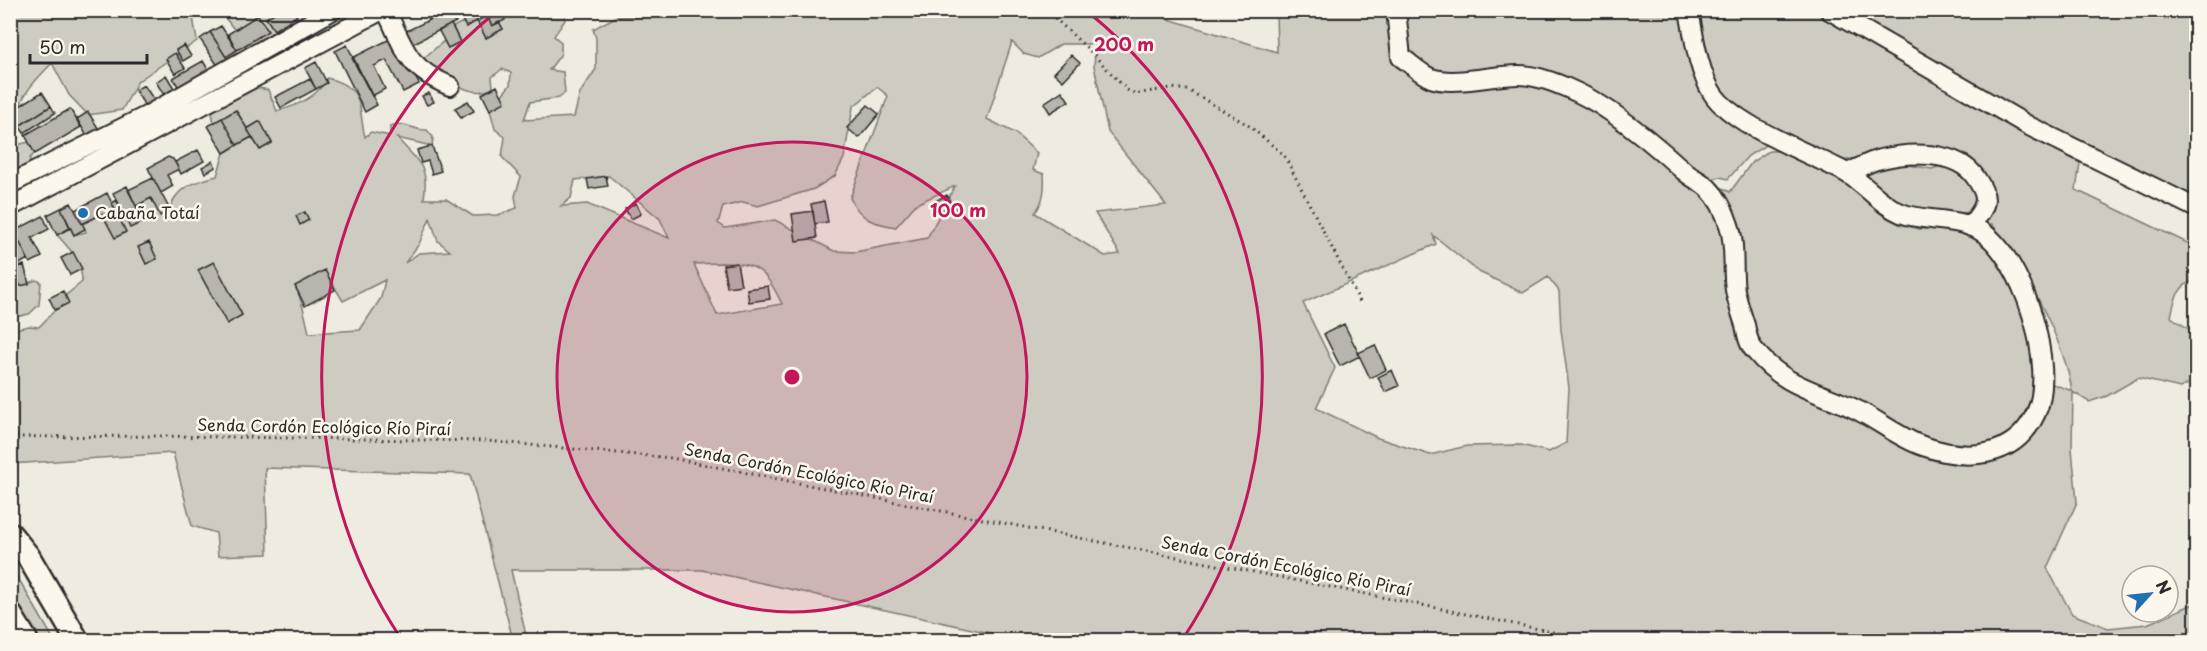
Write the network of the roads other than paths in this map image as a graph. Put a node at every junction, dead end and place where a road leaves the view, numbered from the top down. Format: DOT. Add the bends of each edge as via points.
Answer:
graph roads {
  1 [pos="333,10"];
  2 [pos="384,10"];
  3 [pos="1396,10"];
  4 [pos="1689,10"];
  5 [pos="1829,10"];
  6 [pos="357,18"];
  7 [pos="312,22"];
  8 [pos="324,43"];
  9 [pos="249,57"];
  10 [pos="266,73"];
  11 [pos="450,86"];
  12 [pos="151,123"];
  13 [pos="1847,172"];
  14 [pos="15,182"];
  15 [pos="30,197"];
  16 [pos="10,207"];
  17 [pos="2196,208"];
  18 [pos="1971,227"];
  19 [pos="10,534"];
  20 [pos="10,614"];
  21 [pos="26,640"];
  22 [pos="77,640"];
  1 -- 7 [label="lane"];
  2 -- 6 [label="lane"];
  2 -- 11 [label="lane" via="411,62 431,78"];
  3 -- 18 [label="lane" via="1401,57 1431,78 1521,75 1567,87 1608,110 1707,187 1730,227 1735,290 1750,346 1771,370 1788,382 1853,408 1922,446 1975,457 1997,451 2019,437 2036,413 2044,381 2022,286 2002,252"];
  4 -- 13 [label="lane" via="1695,44 1713,95 1753,126"];
  5 -- 17 [label="lane" via="2029,126"];
  6 -- 8 [label="lane"];
  7 -- 8 [label="lane"];
  7 -- 9 [label="lane"];
  8 -- 10 [label="lane"];
  9 -- 10 [label="lane"];
  9 -- 12 [label="lane"];
  10 -- 12 [label="lane"];
  12 -- 14 [label="lane"];
  12 -- 15 [label="lane"];
  13 -- 18 [label="lane" via="1887,206 1905,215"];
  13 -- 18 [label="lane" via="1897,156 1958,161 1970,168 1985,197 1983,209"];
  14 -- 15 [label="lane"];
  15 -- 16 [label="lane"];
  19 -- 22 [label="main road" via="28,556"];
  20 -- 21 [label="main road"];
}
